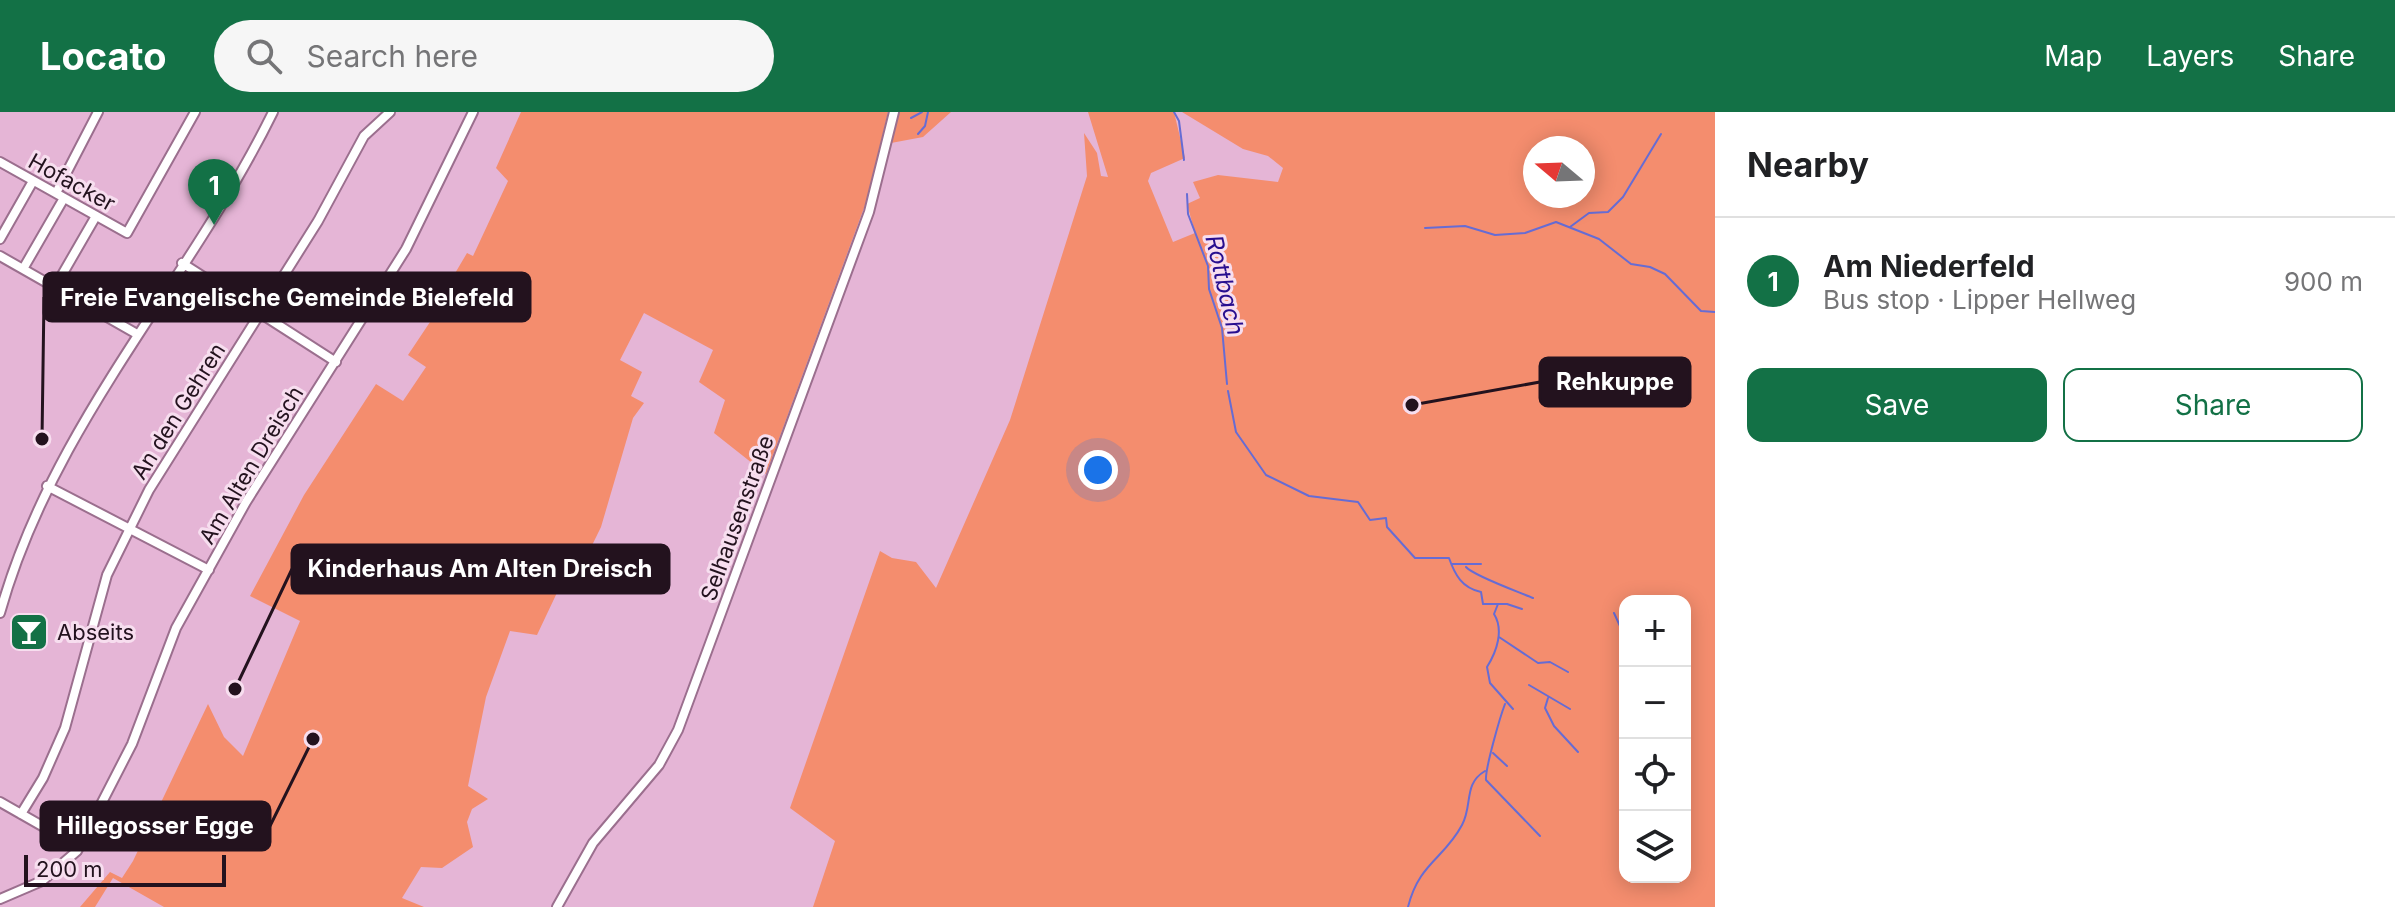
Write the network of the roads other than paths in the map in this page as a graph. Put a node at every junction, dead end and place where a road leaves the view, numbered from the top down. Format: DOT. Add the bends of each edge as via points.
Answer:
graph roads {
  1 [pos="195,112"];
  2 [pos="273,112"];
  3 [pos="390,112"];
  4 [pos="473,112"];
  5 [pos="894,112"];
  6 [pos="94,113"];
  7 [pos="0,162"];
  8 [pos="33,181"];
  9 [pos="60,196"];
  10 [pos="96,216"];
  11 [pos="0,239"];
  12 [pos="0,256"];
  13 [pos="182,263"];
  14 [pos="23,269"];
  15 [pos="55,287"];
  16 [pos="260,313"];
  17 [pos="137,334"];
  18 [pos="336,362"];
  19 [pos="47,486"];
  20 [pos="129,529"];
  21 [pos="209,570"];
  22 [pos="0,613"];
  23 [pos="0,802"];
  24 [pos="21,814"];
  25 [pos="79,847"];
  26 [pos="0,899"];
  27 [pos="557,907"];
  1 -- 10 [label="street, Hofacker" via="127,233"];
  2 -- 13 [label="street"];
  3 -- 16 [label="street, An den Gehren" via="361,141"];
  4 -- 18 [label="street, Am Alten Dreisch" via="429,209"];
  5 -- 27 [label="street, Selhausenstraße" via="869,212 678,730 659,765 593,843"];
  6 -- 9 [label="street"];
  7 -- 8 [label="street, Hofacker"];
  8 -- 9 [label="street, Hofacker"];
  8 -- 11 [label="street"];
  9 -- 10 [label="street, Hofacker"];
  9 -- 14 [label="street"];
  10 -- 15 [label="street"];
  12 -- 14 [label="street"];
  13 -- 16 [label="street"];
  13 -- 17 [label="street"];
  14 -- 15 [label="street"];
  15 -- 17 [label="street"];
  16 -- 18 [label="street"];
  16 -- 20 [label="street, An den Gehren" via="168,456"];
  17 -- 19 [label="street"];
  18 -- 21 [label="street, Am Alten Dreisch"];
  19 -- 20 [label="street"];
  19 -- 22 [label="street"];
  20 -- 21 [label="street"];
  20 -- 24 [label="street, An den Gehren" via="98,601 65,728"];
  21 -- 25 [label="street, Am Alten Dreisch" via="171,637 142,720"];
  23 -- 24 [label="street"];
  24 -- 25 [label="street"];
  25 -- 26 [label="street, Am Alten Dreisch" via="51,875"];
}
